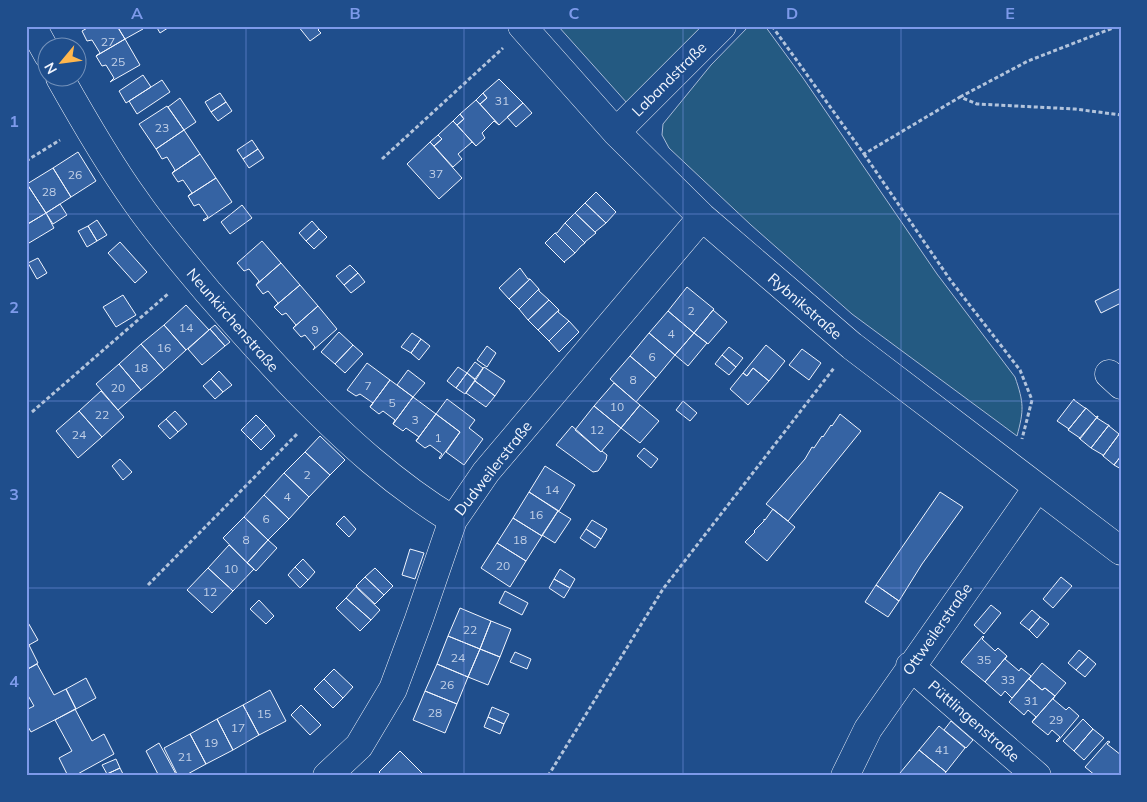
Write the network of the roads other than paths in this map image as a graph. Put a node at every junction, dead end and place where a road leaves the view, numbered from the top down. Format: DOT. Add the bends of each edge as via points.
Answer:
graph roads {
  1 [pos="32,26"];
  2 [pos="722,26"];
  3 [pos="523,28"];
  4 [pos="39,38"];
  5 [pos="66,88"];
  6 [pos="616,132"];
  7 [pos="702,217"];
  8 [pos="1036,488"];
  9 [pos="453,520"];
  10 [pos="1121,551"];
  11 [pos="910,666"];
  12 [pos="326,776"];
  13 [pos="845,776"];
  14 [pos="1038,776"];
  1 -- 4 [label="street"];
  2 -- 6 [label="street, Labandstraße"];
  3 -- 6 [label="street, Rybnikstraße"];
  5 -- 9 [label="street, Neunkirchenstraße" via="135,201 262,355 383,471"];
  6 -- 7 [label="street, Rybnikstraße"];
  7 -- 8 [label="street, Rybnikstraße" via="852,346"];
  7 -- 9 [label="street, Dudweilerstraße" via="486,472"];
  8 -- 10 [label="street, Rybnikstraße"];
  8 -- 11 [label="street, Ottweilerstraße"];
  9 -- 12 [label="street, Dudweilerstraße" via="393,689 359,746"];
  11 -- 13 [label="street, Ottweilerstraße" via="868,729"];
  11 -- 14 [label="street, Püttlingenstraße"];
}
